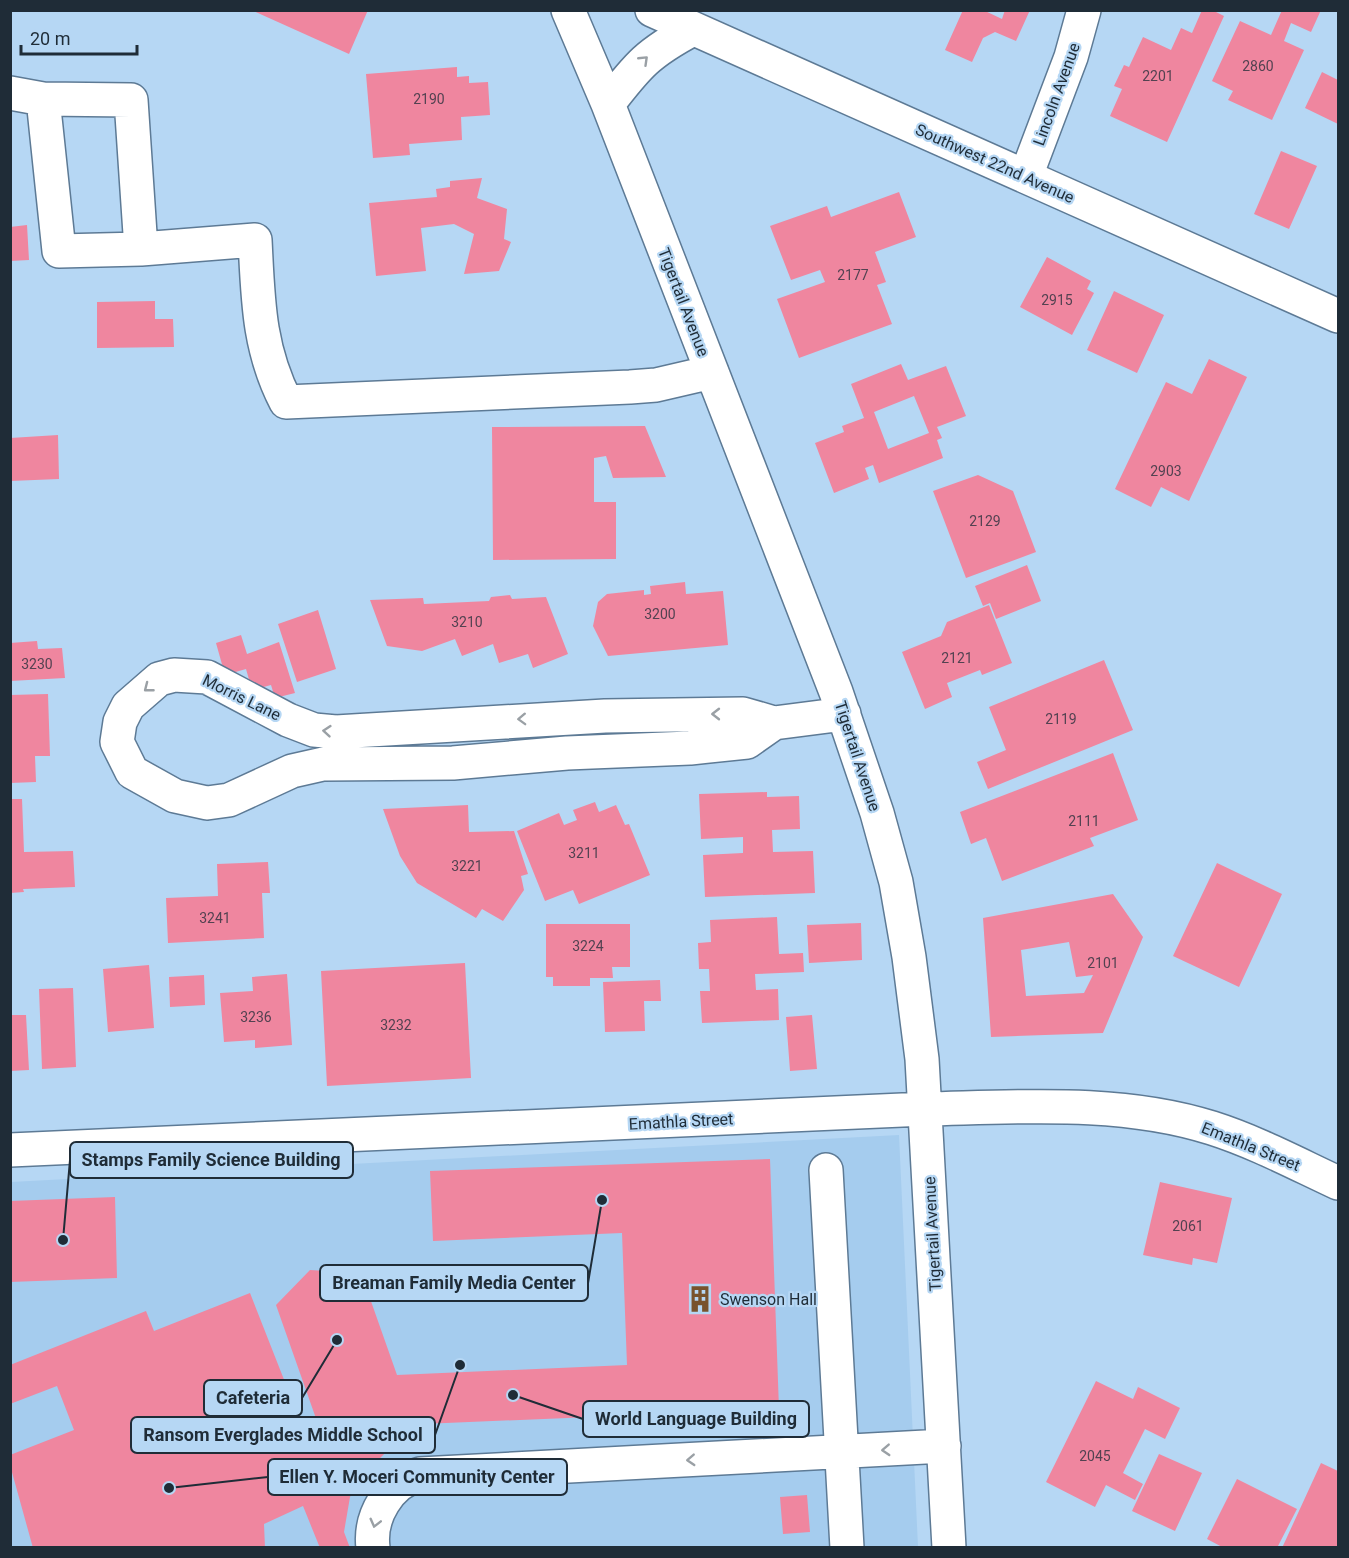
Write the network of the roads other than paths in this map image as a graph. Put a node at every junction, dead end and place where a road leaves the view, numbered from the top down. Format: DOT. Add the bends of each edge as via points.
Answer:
graph roads {
  1 [pos="568,10"];
  2 [pos="652,10"];
  3 [pos="1084,10"];
  4 [pos="693,29"];
  5 [pos="10,93"];
  6 [pos="43,99"];
  7 [pos="608,104"];
  8 [pos="1026,177"];
  9 [pos="141,249"];
  10 [pos="1338,316"];
  11 [pos="711,372"];
  12 [pos="844,714"];
  13 [pos="774,723"];
  14 [pos="925,1109"];
  15 [pos="10,1150"];
  16 [pos="826,1170"];
  17 [pos="1338,1183"];
  18 [pos="944,1446"];
  19 [pos="842,1452"];
  20 [pos="373,1548"];
  21 [pos="847,1548"];
  22 [pos="949,1548"];
  1 -- 7 [label="street, Tigertail Avenue"];
  2 -- 4 [label="street, Southwest 22nd Avenue"];
  3 -- 8 [label="street, Lincoln Avenue" via="1071,57"];
  7 -- 4 [label="street, one-way" via="642,61"];
  4 -- 8 [label="street, Southwest 22nd Avenue"];
  5 -- 6 [label="street"];
  6 -- 9 [label="street" via="59,251"];
  6 -- 9 [label="street" via="131,100"];
  7 -- 11 [label="street, Tigertail Avenue"];
  8 -- 10 [label="street, Southwest 22nd Avenue"];
  9 -- 11 [label="street" via="255,240 265,354 286,402 630,387"];
  11 -- 12 [label="street, Tigertail Avenue"];
  12 -- 13 [label="street, Morris Lane"];
  12 -- 14 [label="street, Tigertail Avenue" via="899,895 922,1059"];
  13 -- 13 [label="street, Morris Lane, one-way" via="743,714 687,714 501,720 336,732 314,730 288,720 224,685 191,674 159,680 144,691 128,706 117,742 132,772 175,796 207,803 229,800 292,771 323,764 453,763 690,748 747,742"];
  14 -- 15 [label="street, Emathla Street"];
  14 -- 17 [label="street, Emathla Street" via="1088,1109 1158,1115 1237,1137"];
  14 -- 18 [label="street, Tigertail Avenue"];
  16 -- 19 [label="street"];
  18 -- 19 [label="street, one-way"];
  18 -- 22 [label="street, Tigertail Avenue"];
  19 -- 20 [label="street, one-way" via="420,1474 397,1486 379,1509"];
  19 -- 21 [label="street"];
}
